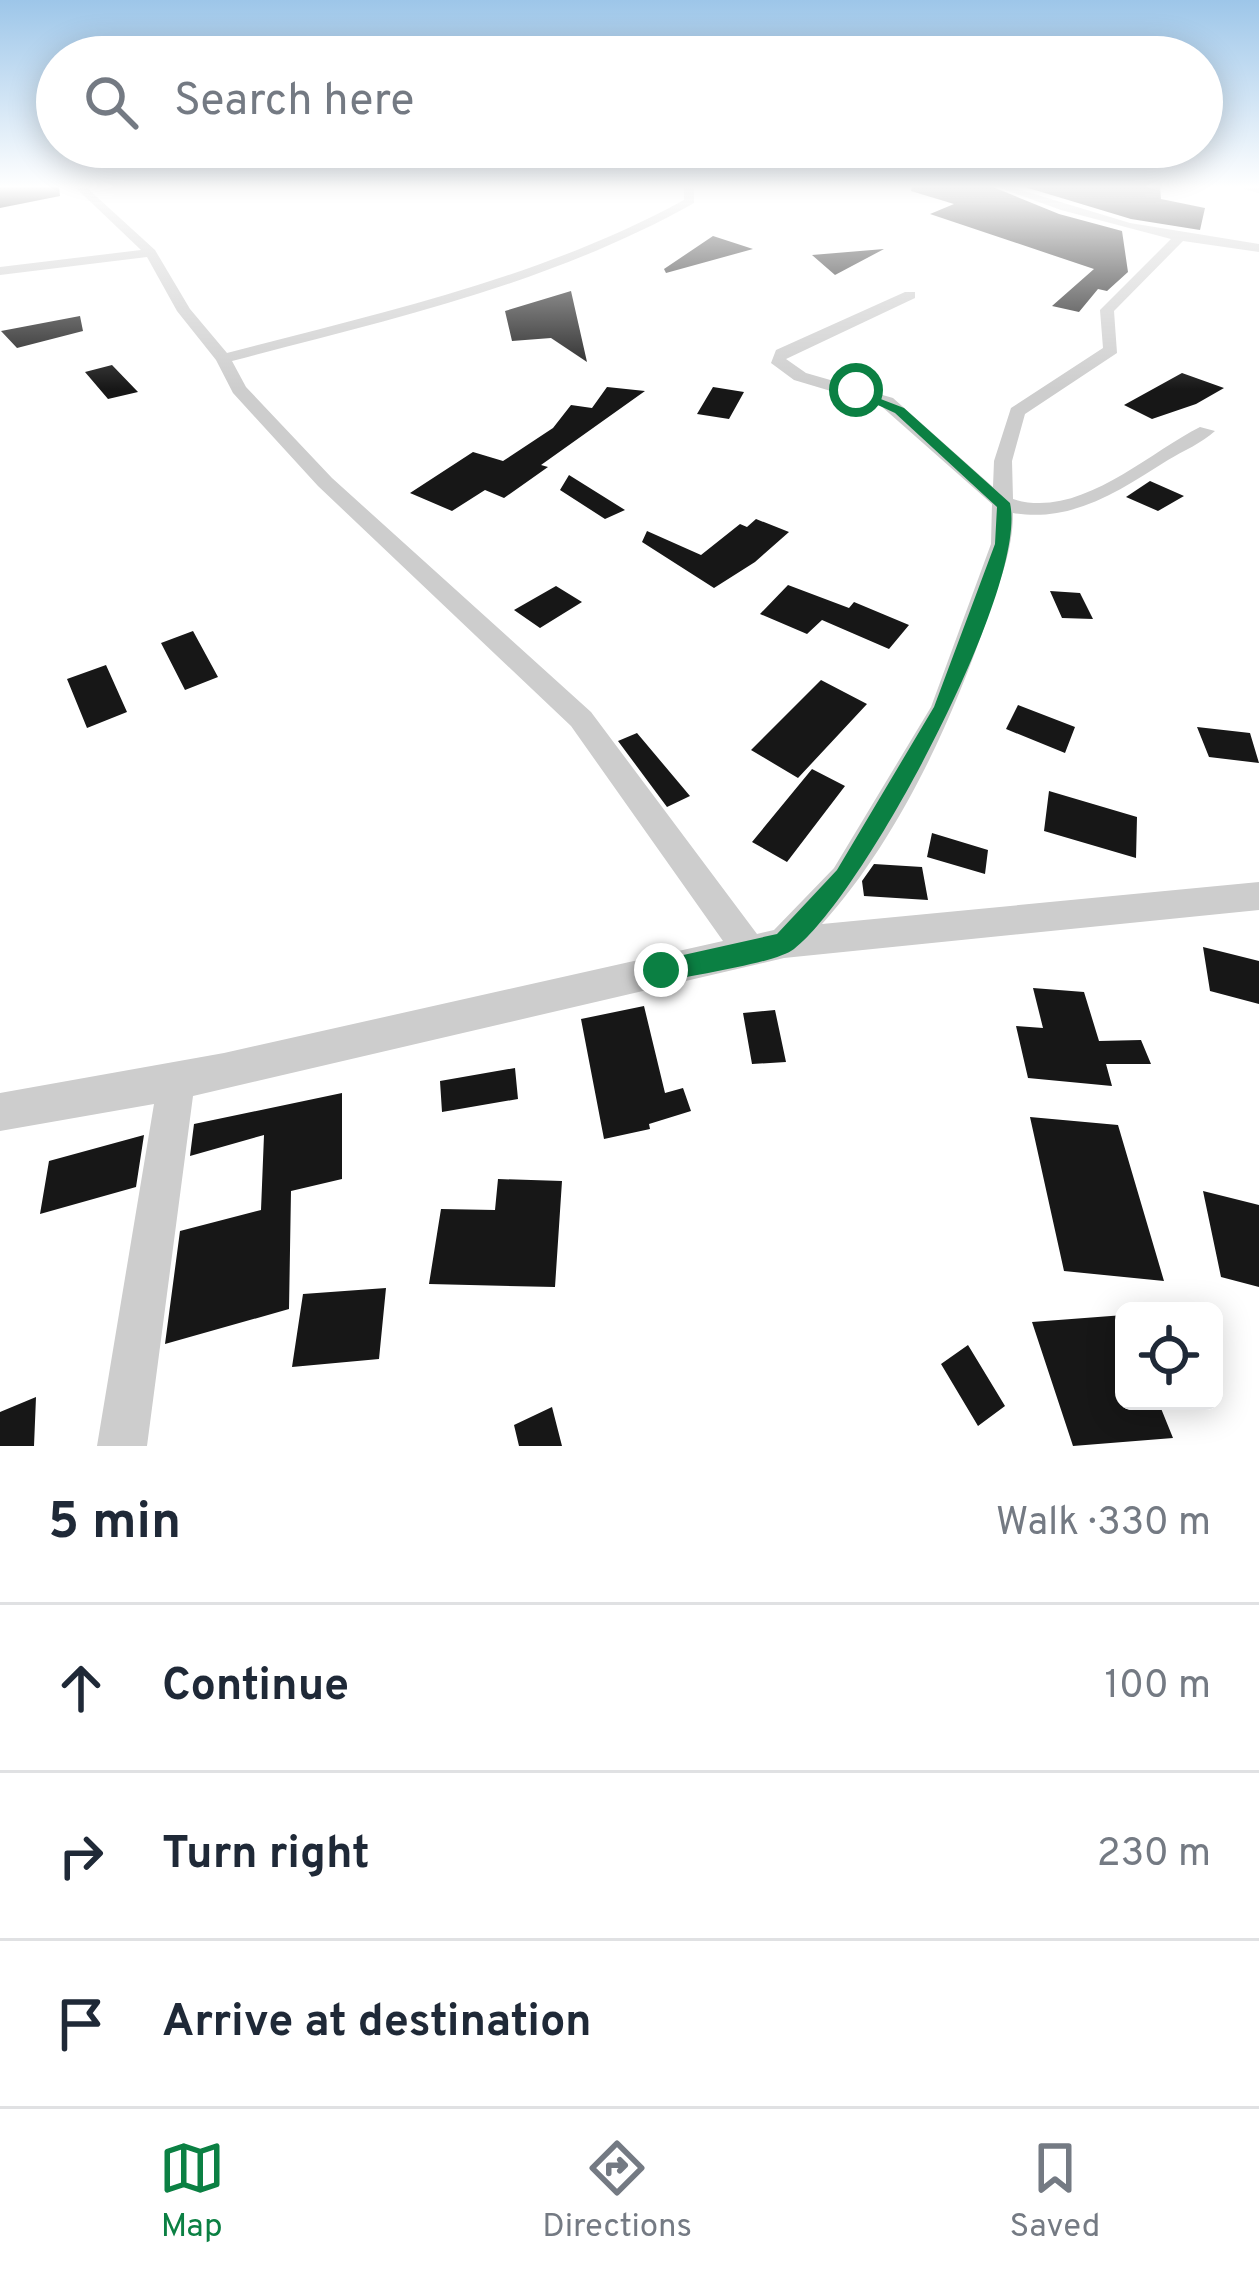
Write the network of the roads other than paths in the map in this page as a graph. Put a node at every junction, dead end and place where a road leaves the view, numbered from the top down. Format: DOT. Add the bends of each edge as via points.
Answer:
graph roads {
  1 [pos="140,254"];
  2 [pos="153,254"];
  3 [pos="574,254"];
  4 [pos="1163,254"];
  5 [pos="0,271"];
  6 [pos="910,295"];
  7 [pos="223,359"];
  8 [pos="1206,431"];
  9 [pos="1005,506"];
  10 [pos="1259,896"];
  11 [pos="784,943"];
  12 [pos="748,950"];
  13 [pos="177,1077"];
  14 [pos="0,1112"];
  15 [pos="122,1446"];
  1 -- 5 [label="street"];
  2 -- 7 [label="street"];
  3 -- 7 [label="street"];
  4 -- 9 [label="street" via="1107,310 1111,350 1017,412 1003,461"];
  6 -- 9 [label="street" via="777,360 792,373 884,400"];
  7 -- 12 [label="street" via="239,389 325,482 581,719"];
  8 -- 9 [label="street" via="1061,510"];
  9 -- 11 [label="street" via="1003,544 944,707 845,877"];
  10 -- 11 [label="street"];
  11 -- 12 [label="street"];
  12 -- 13 [label="street"];
  13 -- 14 [label="street"];
  13 -- 15 [label="street"];
}
